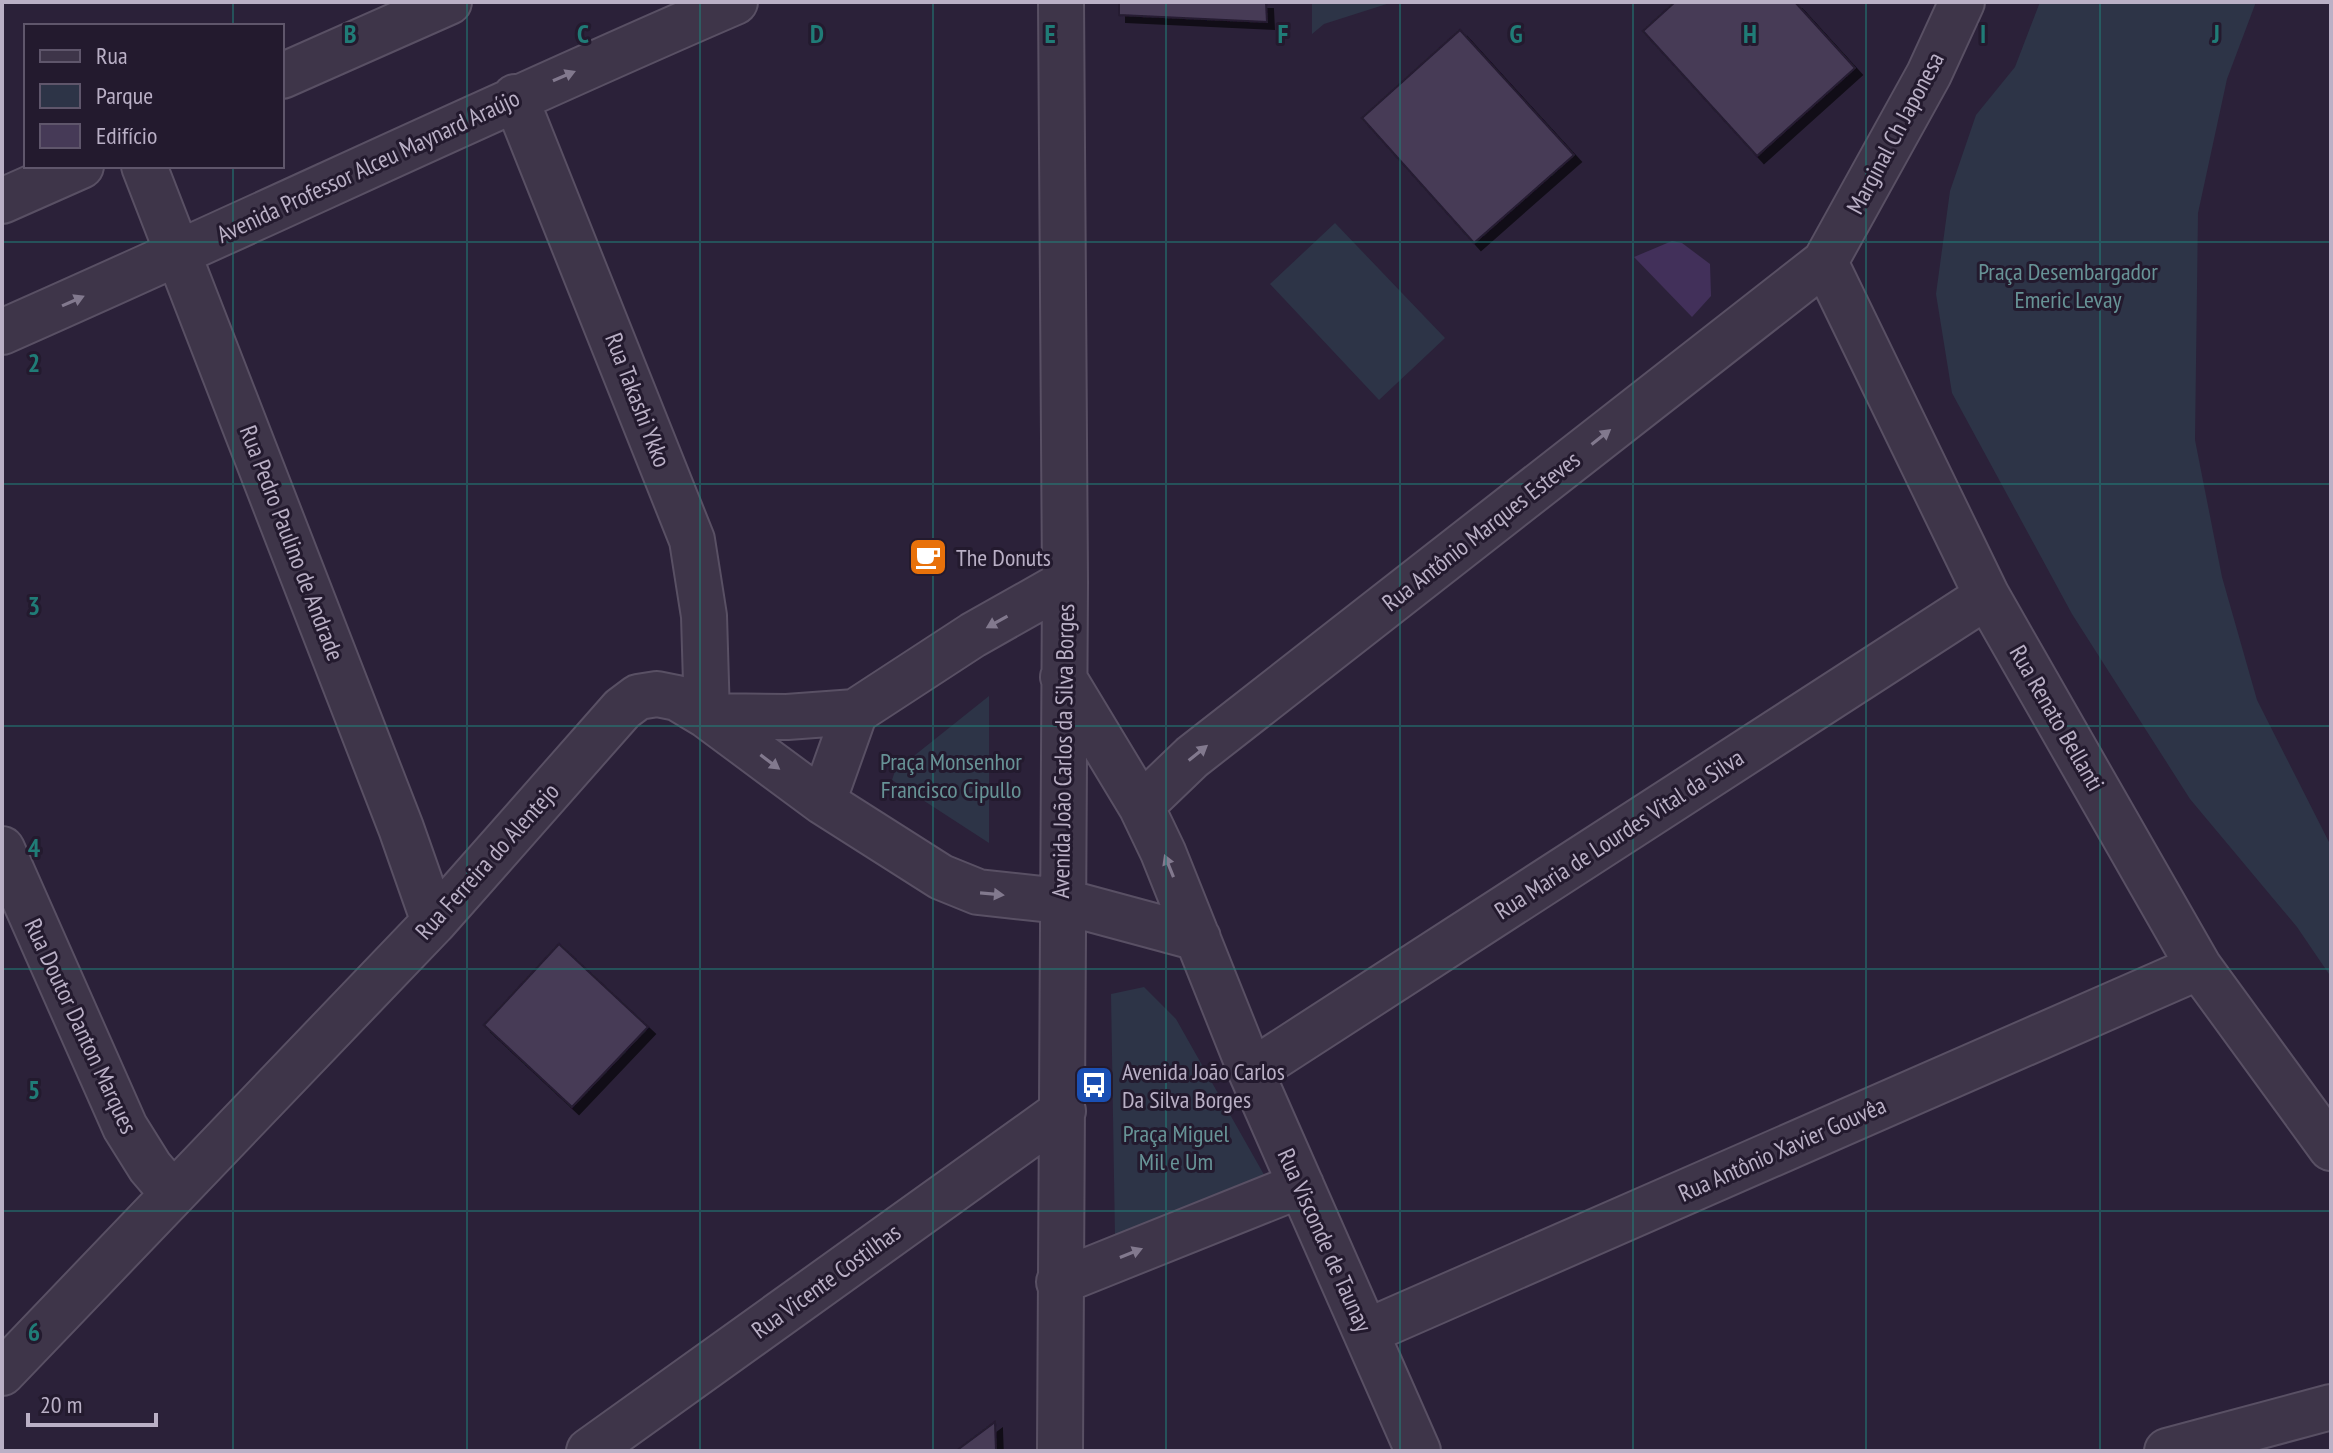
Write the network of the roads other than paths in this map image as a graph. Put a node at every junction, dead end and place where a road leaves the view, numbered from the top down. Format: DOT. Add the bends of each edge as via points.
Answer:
graph roads {
  1 [pos="449,2"];
  2 [pos="735,2"];
  3 [pos="1061,2"];
  4 [pos="1962,2"];
  5 [pos="284,75"];
  6 [pos="515,97"];
  7 [pos="76,168"];
  8 [pos="145,168"];
  9 [pos="2,201"];
  10 [pos="180,254"];
  11 [pos="1825,262"];
  12 [pos="2,332"];
  13 [pos="1065,583"];
  14 [pos="1987,596"];
  15 [pos="1063,677"];
  16 [pos="855,712"];
  17 [pos="707,716"];
  18 [pos="823,802"];
  19 [pos="1141,806"];
  20 [pos="2,849"];
  21 [pos="1061,901"];
  22 [pos="434,922"];
  23 [pos="1198,938"];
  24 [pos="2199,967"];
  25 [pos="1251,1072"];
  26 [pos="1063,1111"];
  27 [pos="2331,1148"];
  28 [pos="1301,1185"];
  29 [pos="173,1194"];
  30 [pos="1059,1282"];
  31 [pos="1366,1332"];
  32 [pos="2,1373"];
  33 [pos="2331,1407"];
  34 [pos="589,1451"];
  35 [pos="1060,1451"];
  36 [pos="1418,1451"];
  37 [pos="2167,1451"];
  1 -- 5 [label="street"];
  6 -- 2 [label="street, Avenida Professor Alceu Maynard Araújo, one-way"];
  3 -- 13 [label="street, Avenida João Carlos da Silva Borges"];
  4 -- 11 [label="street, Marginal Ch Japonesa" via="1929,74"];
  6 -- 10 [label="street, Avenida Professor Alceu Maynard Araújo"];
  6 -- 17 [label="street, Rua Takashi Ykko" via="692,540 704,616"];
  7 -- 9 [label="street"];
  8 -- 10 [label="street, Rua Pedro Paulino de Andrade"];
  12 -- 10 [label="street, Avenida Professor Alceu Maynard Araújo, one-way"];
  10 -- 22 [label="street, Rua Pedro Paulino de Andrade"];
  11 -- 14 [label="street, Rua Renato Bellanti"];
  19 -- 11 [label="street, Rua Antônio Marques Esteves, one-way" via="1192,757"];
  13 -- 15 [label="street, Avenida João Carlos da Silva Borges"];
  13 -- 16 [label="street, one-way"];
  14 -- 24 [label="street, Rua Renato Bellanti"];
  14 -- 25 [label="street, Rua Maria de Lourdes Vital da Silva"];
  15 -- 19 [label="street, Rua Visconde de Taunay"];
  15 -- 21 [label="street, Avenida João Carlos da Silva Borges"];
  16 -- 17 [label="street"];
  16 -- 18 [label="street"];
  17 -- 18 [label="street, Rua Ferreira do Alentejo, one-way"];
  17 -- 22 [label="street, Rua Ferreira do Alentejo" via="677,698 657,694 638,697 622,709"];
  18 -- 21 [label="street, Rua Ferreira do Alentejo, one-way" via="941,877 978,892"];
  23 -- 19 [label="street, Rua Visconde de Taunay, one-way"];
  20 -- 29 [label="street, Rua Doutor Danton Marques" via="97,1071 125,1127"];
  21 -- 23 [label="street"];
  21 -- 26 [label="street, Avenida João Carlos da Silva Borges"];
  22 -- 29 [label="street, Rua Ferreira do Alentejo"];
  23 -- 25 [label="street, Rua Visconde de Taunay"];
  24 -- 27 [label="street, Rua Renato Bellanti"];
  24 -- 31 [label="street, Rua Antônio Xavier Gouvêa"];
  25 -- 28 [label="street, Rua Visconde de Taunay"];
  26 -- 30 [label="street, Avenida João Carlos da Silva Borges"];
  26 -- 34 [label="street, Rua Vicente Costilhas"];
  30 -- 28 [label="street, one-way"];
  28 -- 31 [label="street, Rua Visconde de Taunay"];
  29 -- 32 [label="street, Rua Ferreira do Alentejo"];
  30 -- 35 [label="street, Avenida João Carlos da Silva Borges"];
  31 -- 36 [label="street, Rua Visconde de Taunay"];
  33 -- 37 [label="street"];
}
